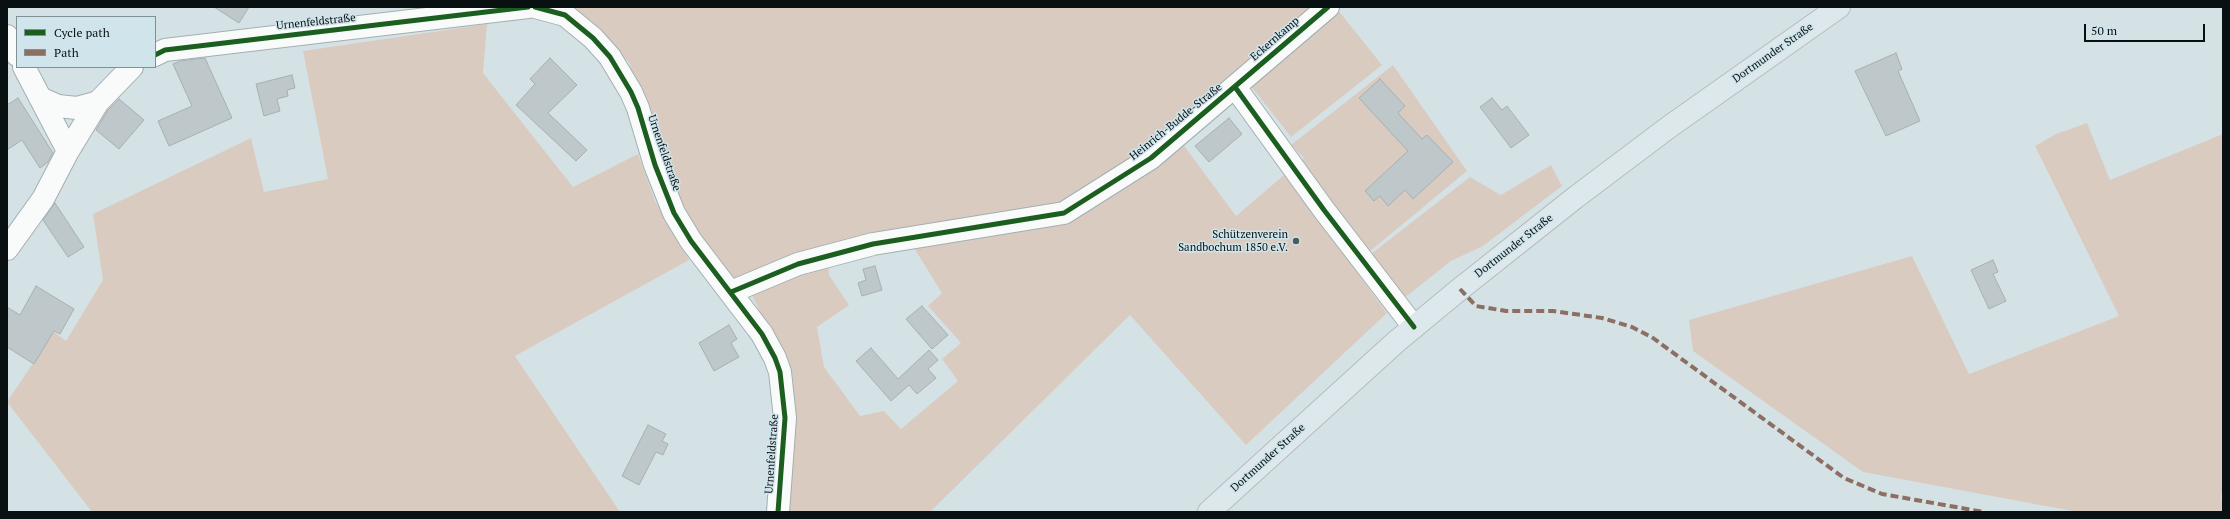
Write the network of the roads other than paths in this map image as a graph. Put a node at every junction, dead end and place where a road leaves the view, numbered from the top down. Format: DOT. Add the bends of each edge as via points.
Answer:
graph roads {
  1 [pos="528,7"];
  2 [pos="535,7"];
  3 [pos="1328,7"];
  4 [pos="1840,7"];
  5 [pos="7,36"];
  6 [pos="16,53"];
  7 [pos="156,54"];
  8 [pos="25,68"];
  9 [pos="131,68"];
  10 [pos="1235,86"];
  11 [pos="40,98"];
  12 [pos="98,102"];
  13 [pos="68,151"];
  14 [pos="7,249"];
  15 [pos="731,292"];
  16 [pos="1414,327"];
  17 [pos="778,512"];
  18 [pos="1209,512"];
  1 -- 7 [label="street, Urnenfeldstraße" via="173,49"];
  2 -- 15 [label="street, Urnenfeldstraße" via="565,15 593,38 610,57 638,108 655,165 674,213 691,241"];
  3 -- 10 [label="street, Eckernkamp"];
  4 -- 16 [label="main road, Dortmunder Straße" via="1594,183"];
  5 -- 6 [label="street"];
  8 -- 11 [label="street"];
  9 -- 12 [label="street"];
  10 -- 15 [label="street, Heinrich-Budde-Straße" via="1151,158 1064,213 873,244 798,264"];
  10 -- 16 [label="street, Heinrich-Budde-Straße" via="1324,210"];
  11 -- 12 [label="street" via="58,106 77,108"];
  11 -- 13 [label="street"];
  12 -- 13 [label="street"];
  13 -- 14 [label="street" via="43,199"];
  15 -- 17 [label="street, Urnenfeldstraße" via="762,334 780,372 785,418"];
  16 -- 18 [label="main road, Dortmunder Straße"];
}
